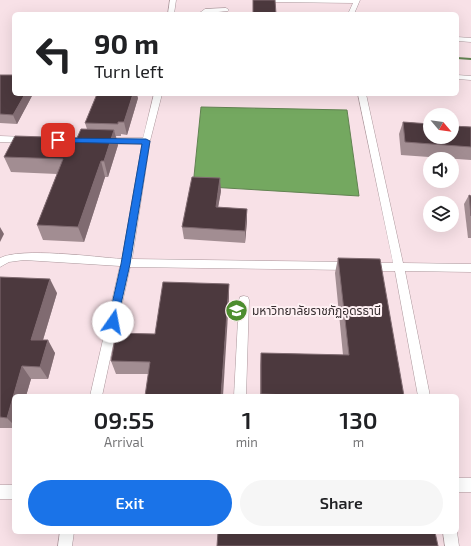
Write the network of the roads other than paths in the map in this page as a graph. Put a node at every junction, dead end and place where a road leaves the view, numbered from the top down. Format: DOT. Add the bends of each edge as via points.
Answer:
graph roads {
  1 [pos="173,0"];
  2 [pos="274,0"];
  3 [pos="290,0"];
  4 [pos="356,1"];
  5 [pos="226,10"];
  6 [pos="171,12"];
  7 [pos="204,12"];
  8 [pos="352,12"];
  9 [pos="459,39"];
  10 [pos="471,40"];
  11 [pos="459,77"];
  12 [pos="471,78"];
  13 [pos="157,96"];
  14 [pos="362,96"];
  15 [pos="0,139"];
  16 [pos="38,140"];
  17 [pos="92,141"];
  18 [pos="146,141"];
  19 [pos="0,263"];
  20 [pos="126,264"];
  21 [pos="399,267"];
  22 [pos="471,268"];
  23 [pos="244,300"];
  24 [pos="96,394"];
  25 [pos="240,394"];
  26 [pos="424,394"];
  27 [pos="459,485"];
  28 [pos="471,485"];
  29 [pos="0,492"];
  30 [pos="12,492"];
  31 [pos="67,534"];
  32 [pos="450,534"];
  33 [pos="65,546"];
  34 [pos="452,546"];
  1 -- 6 [label="lane"];
  2 -- 3 [label="lane"];
  3 -- 4 [label="lane"];
  4 -- 8 [label="lane"];
  5 -- 7 [label="lane"];
  9 -- 10 [label="lane"];
  11 -- 12 [label="lane"];
  13 -- 18 [label="lane"];
  14 -- 21 [label="lane"];
  15 -- 16 [label="lane"];
  17 -- 18 [label="lane"];
  18 -- 20 [label="lane"];
  19 -- 20 [label="lane" via="24,256"];
  20 -- 21 [label="lane"];
  20 -- 24 [label="lane"];
  21 -- 22 [label="lane"];
  21 -- 26 [label="lane"];
  23 -- 25 [label="lane"];
  27 -- 28 [label="lane"];
  29 -- 30 [label="lane"];
  31 -- 33 [label="lane"];
  32 -- 34 [label="lane"];
}
